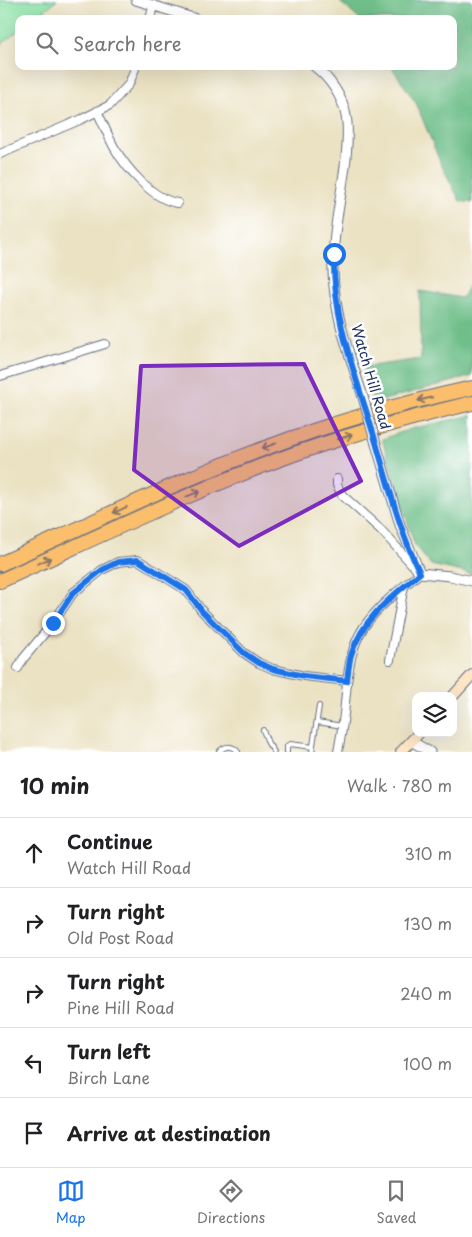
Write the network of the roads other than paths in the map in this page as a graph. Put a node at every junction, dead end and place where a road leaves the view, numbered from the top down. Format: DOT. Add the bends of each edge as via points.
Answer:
graph roads {
  1 [pos="136,0"];
  2 [pos="153,7"];
  3 [pos="151,15"];
  4 [pos="182,15"];
  5 [pos="135,70"];
  6 [pos="319,70"];
  7 [pos="97,111"];
  8 [pos="0,154"];
  9 [pos="178,203"];
  10 [pos="105,344"];
  11 [pos="0,376"];
  12 [pos="472,388"];
  13 [pos="472,403"];
  14 [pos="337,480"];
  15 [pos="0,564"];
  16 [pos="420,573"];
  17 [pos="0,581"];
  18 [pos="472,581"];
  19 [pos="404,586"];
  20 [pos="390,660"];
  21 [pos="18,668"];
  22 [pos="472,675"];
  23 [pos="347,681"];
  24 [pos="457,692"];
  25 [pos="319,706"];
  26 [pos="317,722"];
  27 [pos="343,726"];
  28 [pos="264,730"];
  29 [pos="415,737"];
  30 [pos="411,741"];
  31 [pos="312,749"];
  32 [pos="219,752"];
  33 [pos="238,752"];
  34 [pos="274,752"];
  35 [pos="287,752"];
  36 [pos="338,752"];
  37 [pos="401,752"];
  38 [pos="430,752"];
  1 -- 2 [label="street"];
  2 -- 3 [label="street"];
  2 -- 4 [label="street"];
  5 -- 7 [label="street" via="125,90 110,105"];
  6 -- 16 [label="street, Watch Hill Road, bridge" via="340,96 348,137 333,271 337,307 400,526"];
  7 -- 8 [label="street"];
  7 -- 9 [label="street" via="124,162 161,198"];
  10 -- 11 [label="street"];
  12 -- 15 [label="highway, one-way" via="364,415 269,446"];
  17 -- 13 [label="highway, one-way" via="162,507 275,461 376,428"];
  14 -- 16 [label="street" via="342,495 387,535"];
  16 -- 18 [label="street"];
  16 -- 19 [label="street"];
  19 -- 20 [label="street"];
  19 -- 23 [label="street" via="368,620 351,656"];
  21 -- 23 [label="street" via="73,593 102,570 118,562 138,560 186,590 202,611 244,653 259,663 304,676"];
  22 -- 24 [label="main road"];
  23 -- 27 [label="street"];
  25 -- 26 [label="lane"];
  26 -- 27 [label="lane"];
  26 -- 31 [label="lane"];
  27 -- 36 [label="street"];
  28 -- 34 [label="lane"];
  29 -- 30 [label="main road"];
  30 -- 37 [label="main road"];
  30 -- 38 [label="street"];
  31 -- 35 [label="lane" via="290,744"];
  32 -- 33 [label="lane" via="229,746"];
}
